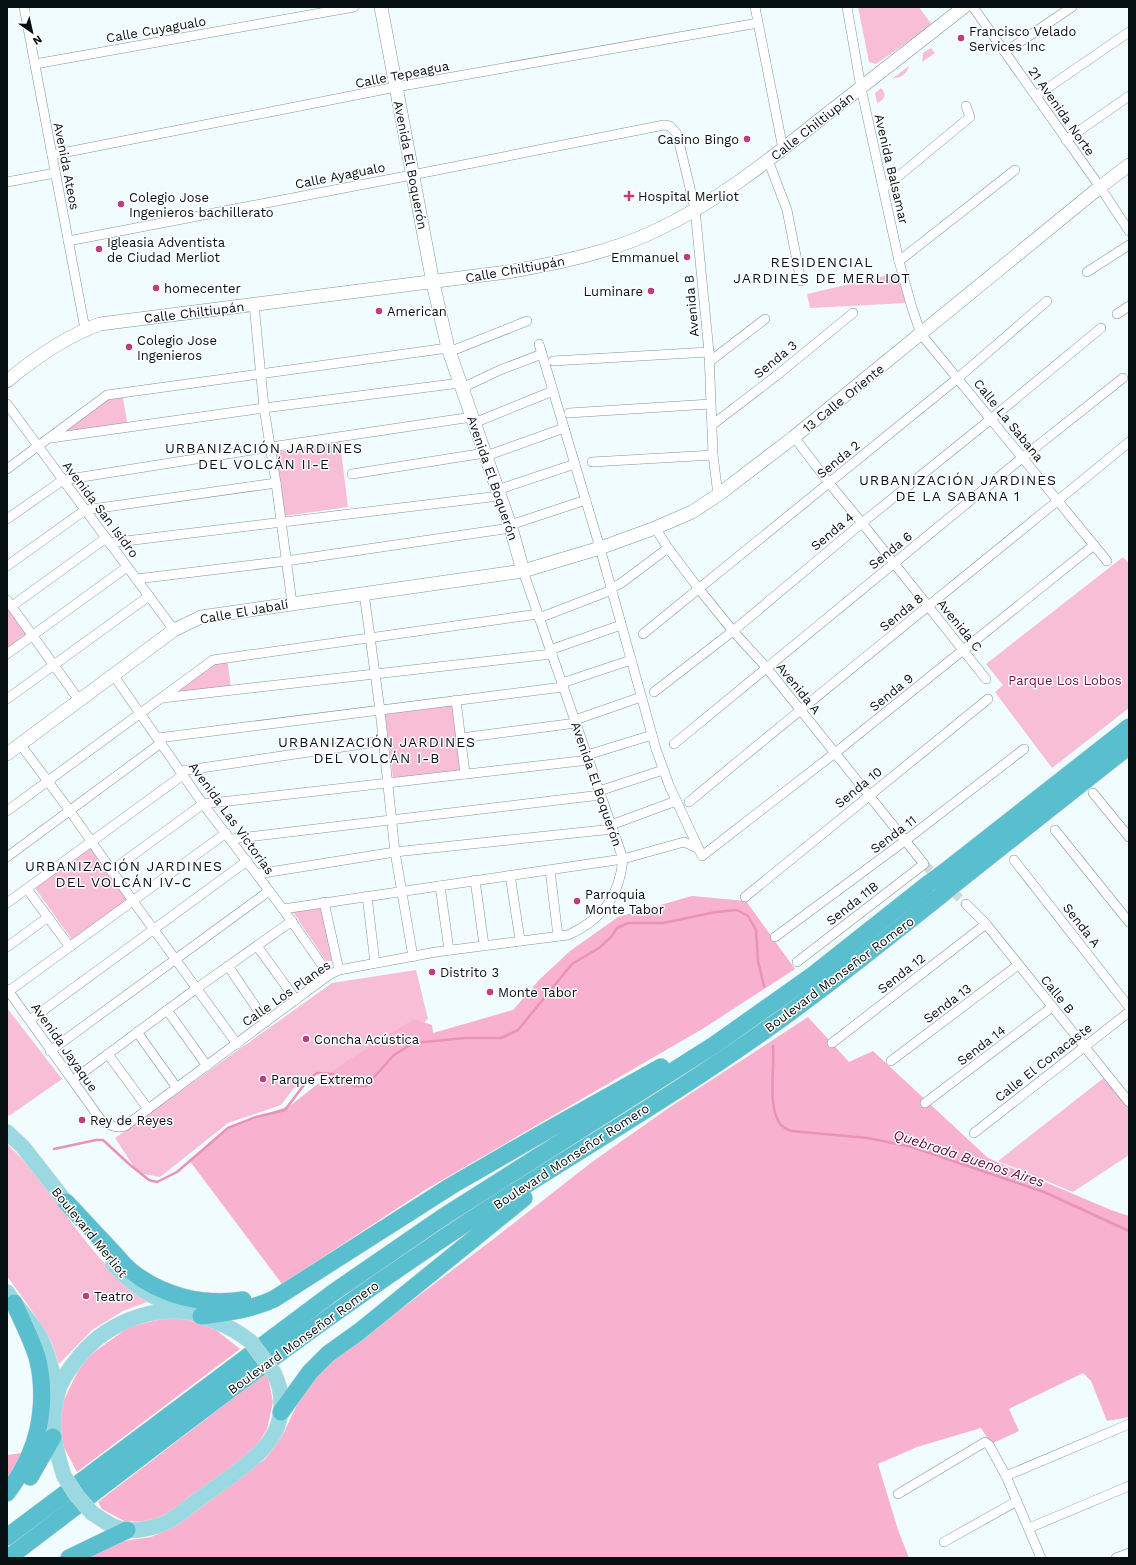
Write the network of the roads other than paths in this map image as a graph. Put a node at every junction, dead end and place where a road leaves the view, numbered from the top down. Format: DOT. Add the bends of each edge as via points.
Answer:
graph roads {
  1 [pos="24,7"];
  2 [pos="354,7"];
  3 [pos="381,7"];
  4 [pos="755,7"];
  5 [pos="847,7"];
  6 [pos="964,7"];
  7 [pos="973,7"];
  8 [pos="1072,7"];
  9 [pos="758,23"];
  10 [pos="1129,32"];
  11 [pos="1005,52"];
  12 [pos="34,64"];
  13 [pos="396,87"];
  14 [pos="861,88"];
  15 [pos="1036,96"];
  16 [pos="1129,96"];
  17 [pos="966,106"];
  18 [pos="664,125"];
  19 [pos="1066,140"];
  20 [pos="783,149"];
  21 [pos="52,155"];
  22 [pos="768,160"];
  23 [pos="1129,165"];
  24 [pos="1015,170"];
  25 [pos="55,173"];
  26 [pos="412,176"];
  27 [pos="7,182"];
  28 [pos="1100,187"];
  29 [pos="883,189"];
  30 [pos="695,209"];
  31 [pos="1129,231"];
  32 [pos="68,241"];
  33 [pos="1129,245"];
  34 [pos="899,261"];
  35 [pos="1087,272"];
  36 [pos="801,281"];
  37 [pos="433,283"];
  38 [pos="1047,301"];
  39 [pos="254,304"];
  40 [pos="1129,306"];
  41 [pos="853,313"];
  42 [pos="1117,314"];
  43 [pos="765,319"];
  44 [pos="527,321"];
  45 [pos="1102,328"];
  46 [pos="85,329"];
  47 [pos="921,334"];
  48 [pos="539,344"];
  49 [pos="448,350"];
  50 [pos="709,352"];
  51 [pos="542,354"];
  52 [pos="554,361"];
  53 [pos="709,362"];
  54 [pos="261,374"];
  55 [pos="958,378"];
  56 [pos="1124,378"];
  57 [pos="7,381"];
  58 [pos="461,385"];
  59 [pos="553,391"];
  60 [pos="7,404"];
  61 [pos="710,404"];
  62 [pos="264,408"];
  63 [pos="569,413"];
  64 [pos="991,419"];
  65 [pos="473,420"];
  66 [pos="712,425"];
  67 [pos="564,428"];
  68 [pos="794,437"];
  69 [pos="49,438"];
  70 [pos="1129,442"];
  71 [pos="38,446"];
  72 [pos="271,447"];
  73 [pos="485,455"];
  74 [pos="712,456"];
  75 [pos="1022,458"];
  76 [pos="592,462"];
  77 [pos="575,464"];
  78 [pos="7,469"];
  79 [pos="352,474"];
  80 [pos="63,480"];
  81 [pos="276,483"];
  82 [pos="829,483"];
  83 [pos="498,493"];
  84 [pos="718,495"];
  85 [pos="586,500"];
  86 [pos="1058,501"];
  87 [pos="85,510"];
  88 [pos="7,519"];
  89 [pos="282,521"];
  90 [pos="862,522"];
  91 [pos="510,527"];
  92 [pos="655,528"];
  93 [pos="108,540"];
  94 [pos="1094,545"];
  95 [pos="600,548"];
  96 [pos="668,548"];
  97 [pos="1107,560"];
  98 [pos="286,561"];
  99 [pos="894,564"];
  100 [pos="7,566"];
  101 [pos="127,567"];
  102 [pos="523,571"];
  103 [pos="136,579"];
  104 [pos="611,589"];
  105 [pos="699,589"];
  106 [pos="364,593"];
  107 [pos="149,596"];
  108 [pos="9,603"];
  109 [pos="292,603"];
  110 [pos="929,606"];
  111 [pos="538,616"];
  112 [pos="621,625"];
  113 [pos="174,630"];
  114 [pos="733,631"];
  115 [pos="643,634"];
  116 [pos="33,636"];
  117 [pos="370,638"];
  118 [pos="963,650"];
  119 [pos="551,652"];
  120 [pos="7,654"];
  121 [pos="631,660"];
  122 [pos="54,665"];
  123 [pos="766,668"];
  124 [pos="375,674"];
  125 [pos="114,676"];
  126 [pos="986,679"];
  127 [pos="562,685"];
  128 [pos="654,692"];
  129 [pos="641,697"];
  130 [pos="162,698"];
  131 [pos="7,699"];
  132 [pos="988,699"];
  133 [pos="79,700"];
  134 [pos="456,700"];
  135 [pos="800,709"];
  136 [pos="380,710"];
  137 [pos="141,714"];
  138 [pos="575,721"];
  139 [pos="1129,727"];
  140 [pos="652,735"];
  141 [pos="461,738"];
  142 [pos="159,740"];
  143 [pos="383,741"];
  144 [pos="20,744"];
  145 [pos="674,744"];
  146 [pos="1129,746"];
  147 [pos="1024,749"];
  148 [pos="835,753"];
  149 [pos="7,754"];
  150 [pos="588,758"];
  151 [pos="663,770"];
  152 [pos="182,773"];
  153 [pos="465,774"];
  154 [pos="48,782"];
  155 [pos="388,782"];
  156 [pos="600,793"];
  157 [pos="1093,793"];
  158 [pos="868,795"];
  159 [pos="676,801"];
  160 [pos="689,802"];
  161 [pos="203,804"];
  162 [pos="7,811"];
  163 [pos="70,811"];
  164 [pos="392,820"];
  165 [pos="612,827"];
  166 [pos="1055,830"];
  167 [pos="229,836"];
  168 [pos="1129,837"];
  169 [pos="906,840"];
  170 [pos="91,842"];
  171 [pos="395,852"];
  172 [pos="700,853"];
  173 [pos="7,857"];
  174 [pos="623,859"];
  175 [pos="1014,860"];
  176 [pos="247,861"];
  177 [pos="924,864"];
  178 [pos="550,870"];
  179 [pos="111,871"];
  180 [pos="257,874"];
  181 [pos="510,875"];
  182 [pos="952,876"];
  183 [pos="475,880"];
  184 [pos="440,886"];
  185 [pos="27,889"];
  186 [pos="934,890"];
  187 [pos="269,891"];
  188 [pos="402,891"];
  189 [pos="367,896"];
  190 [pos="745,897"];
  191 [pos="133,901"];
  192 [pos="324,902"];
  193 [pos="7,903"];
  194 [pos="966,904"];
  195 [pos="283,908"];
  196 [pos="48,917"];
  197 [pos="292,920"];
  198 [pos="1129,922"];
  199 [pos="986,924"];
  200 [pos="584,927"];
  201 [pos="154,930"];
  202 [pos="558,936"];
  203 [pos="775,937"];
  204 [pos="520,940"];
  205 [pos="484,945"];
  206 [pos="7,946"];
  207 [pos="257,946"];
  208 [pos="70,947"];
  209 [pos="449,950"];
  210 [pos="413,957"];
  211 [pos="175,959"];
  212 [pos="796,962"];
  213 [pos="376,963"];
  214 [pos="1018,965"];
  215 [pos="228,966"];
  216 [pos="339,970"];
  217 [pos="329,975"];
  218 [pos="197,988"];
  219 [pos="8,990"];
  220 [pos="296,1000"];
  221 [pos="1052,1007"];
  222 [pos="1129,1007"];
  223 [pos="167,1010"];
  224 [pos="760,1012"];
  225 [pos="1129,1012"];
  226 [pos="30,1020"];
  227 [pos="266,1022"];
  228 [pos="137,1032"];
  229 [pos="832,1043"];
  230 [pos="237,1044"];
  231 [pos="1084,1047"];
  232 [pos="50,1051"];
  233 [pos="108,1054"];
  234 [pos="891,1061"];
  235 [pos="715,1065"];
  236 [pos="207,1066"];
  237 [pos="73,1080"];
  238 [pos="177,1088"];
  239 [pos="925,1102"];
  240 [pos="1129,1102"];
  241 [pos="148,1109"];
  242 [pos="101,1120"];
  243 [pos="7,1132"];
  244 [pos="974,1133"];
  245 [pos="66,1202"];
  246 [pos="310,1276"];
  247 [pos="11,1298"];
  248 [pos="194,1314"];
  249 [pos="58,1392"];
  250 [pos="281,1412"];
  251 [pos="1129,1424"];
  252 [pos="53,1437"];
  253 [pos="1006,1476"];
  254 [pos="1129,1486"];
  255 [pos="7,1494"];
  256 [pos="898,1494"];
  257 [pos="7,1500"];
  258 [pos="1017,1501"];
  259 [pos="1029,1528"];
  260 [pos="127,1530"];
  261 [pos="7,1538"];
  262 [pos="944,1542"];
  263 [pos="1129,1553"];
  264 [pos="8,1558"];
  265 [pos="69,1558"];
  266 [pos="1041,1558"];
  267 [pos="1116,1558"];
  1 -- 12 [label="street, Avenida Ateos"];
  2 -- 12 [label="street, Calle Cuyagualo"];
  3 -- 13 [label="main road, Avenida El Boquerón"];
  4 -- 9 [label="street"];
  5 -- 14 [label="street, Avenida Balsamar"];
  6 -- 14 [label="main road, Calle Chiltiupán"];
  7 -- 11 [label="street, 21 Avenida Norte"];
  8 -- 11 [label="street"];
  9 -- 13 [label="street, Calle Tepeagua"];
  9 -- 20 [label="street"];
  10 -- 15 [label="street"];
  11 -- 15 [label="street, 21 Avenida Norte"];
  12 -- 21 [label="street, Avenida Ateos"];
  13 -- 21 [label="street, Calle Tepeagua"];
  13 -- 26 [label="main road, Avenida El Boquerón"];
  14 -- 20 [label="main road, Calle Chiltiupán"];
  14 -- 29 [label="street, Avenida Balsamar"];
  15 -- 19 [label="street, 21 Avenida Norte"];
  16 -- 19 [label="street"];
  17 -- 29 [label="street" via="970,117"];
  18 -- 26 [label="street, Calle Ayagualo"];
  18 -- 30 [label="street, Avenida B" via="670,126 677,134"];
  19 -- 28 [label="street, 21 Avenida Norte"];
  20 -- 22 [label="main road, Calle Chiltiupán"];
  21 -- 25 [label="street, Avenida Ateos"];
  22 -- 30 [label="main road, Calle Chiltiupán" via="741,181"];
  22 -- 36 [label="street" via="787,210"];
  23 -- 28 [label="main road, 13 Calle Oriente"];
  24 -- 34 [label="street"];
  25 -- 27 [label="street"];
  25 -- 32 [label="street, Avenida Ateos"];
  26 -- 32 [label="street, Calle Ayagualo"];
  26 -- 37 [label="main road, Avenida El Boquerón"];
  28 -- 31 [label="street, 21 Avenida Norte"];
  28 -- 47 [label="main road, 13 Calle Oriente"];
  29 -- 34 [label="street, Avenida Balsamar"];
  30 -- 37 [label="main road, Calle Chiltiupán" via="656,231 602,251 558,263"];
  30 -- 50 [label="street, Avenida B"];
  32 -- 46 [label="street, Avenida Ateos"];
  33 -- 35 [label="street"];
  34 -- 47 [label="street, Avenida Balsamar"];
  37 -- 39 [label="main road, Calle Chiltiupán"];
  37 -- 49 [label="main road, Avenida El Boquerón"];
  38 -- 55 [label="street, Senda 2"];
  39 -- 46 [label="main road, Calle Chiltiupán" via="100,324"];
  39 -- 54 [label="street"];
  40 -- 42 [label="street"];
  41 -- 66 [label="street, Senda 3"];
  43 -- 53 [label="street"];
  44 -- 49 [label="street"];
  45 -- 64 [label="street, Senda 4"];
  46 -- 57 [label="main road, Calle Chiltiupán"];
  47 -- 55 [label="street, Calle La Sabana"];
  47 -- 68 [label="main road, 13 Calle Oriente"];
  48 -- 51 [label="street"];
  49 -- 54 [label="street"];
  49 -- 58 [label="main road, Avenida El Boquerón"];
  50 -- 52 [label="street"];
  50 -- 53 [label="street, Avenida B"];
  51 -- 58 [label="street"];
  51 -- 59 [label="street"];
  53 -- 61 [label="street, Avenida B"];
  54 -- 62 [label="street"];
  54 -- 69 [label="street" via="107,396"];
  55 -- 64 [label="street, Calle La Sabana"];
  55 -- 82 [label="street, Senda 2"];
  56 -- 75 [label="street, Senda 6"];
  58 -- 62 [label="street"];
  58 -- 65 [label="main road, Avenida El Boquerón"];
  59 -- 65 [label="street"];
  59 -- 67 [label="street"];
  60 -- 71 [label="street, Avenida San Isidro"];
  61 -- 63 [label="street"];
  61 -- 66 [label="street, Avenida B"];
  62 -- 69 [label="street"];
  62 -- 72 [label="street"];
  64 -- 75 [label="street, Calle La Sabana"];
  64 -- 90 [label="street, Senda 4"];
  65 -- 72 [label="street"];
  65 -- 73 [label="main road, Avenida El Boquerón"];
  66 -- 74 [label="street, Avenida B"];
  67 -- 73 [label="street"];
  67 -- 77 [label="street"];
  68 -- 82 [label="street, Avenida C"];
  68 -- 84 [label="main road, 13 Calle Oriente"];
  69 -- 71 [label="street"];
  70 -- 86 [label="street, Senda 8"];
  71 -- 78 [label="street"];
  71 -- 80 [label="street, Avenida San Isidro"];
  72 -- 80 [label="street"];
  72 -- 81 [label="street"];
  73 -- 79 [label="street"];
  73 -- 83 [label="main road, Avenida El Boquerón"];
  74 -- 76 [label="street"];
  74 -- 84 [label="street, Avenida B"];
  75 -- 86 [label="street, Calle La Sabana"];
  75 -- 99 [label="street, Senda 6"];
  77 -- 83 [label="street"];
  77 -- 85 [label="street"];
  80 -- 87 [label="street, Avenida San Isidro"];
  80 -- 88 [label="street"];
  81 -- 87 [label="street"];
  81 -- 89 [label="street"];
  82 -- 90 [label="street, Avenida C"];
  82 -- 105 [label="street, Senda 2"];
  83 -- 89 [label="street"];
  83 -- 91 [label="main road, Avenida El Boquerón"];
  84 -- 92 [label="main road, 13 Calle Oriente" via="692,512"];
  85 -- 91 [label="street"];
  85 -- 95 [label="street"];
  86 -- 94 [label="street, Calle La Sabana"];
  86 -- 110 [label="street, Senda 8"];
  87 -- 93 [label="street, Avenida San Isidro"];
  87 -- 100 [label="street"];
  89 -- 93 [label="street"];
  89 -- 98 [label="street"];
  90 -- 99 [label="street, Avenida C"];
  90 -- 114 [label="street, Senda 4"];
  91 -- 98 [label="street"];
  91 -- 102 [label="main road, Avenida El Boquerón"];
  92 -- 95 [label="main road, 13 Calle Oriente"];
  92 -- 96 [label="street, Avenida A"];
  93 -- 101 [label="street, Avenida San Isidro"];
  93 -- 108 [label="street"];
  94 -- 97 [label="street, Calle La Sabana"];
  94 -- 118 [label="street, Senda 9"];
  95 -- 102 [label="main road, 13 Calle Oriente"];
  95 -- 104 [label="street"];
  96 -- 104 [label="street"];
  96 -- 105 [label="street, Avenida A"];
  98 -- 103 [label="street"];
  98 -- 109 [label="street"];
  99 -- 110 [label="street, Avenida C"];
  99 -- 123 [label="street, Senda 6"];
  101 -- 103 [label="street, Avenida San Isidro"];
  101 -- 116 [label="street"];
  102 -- 106 [label="main road, Calle El Jabalí"];
  102 -- 111 [label="street, Avenida El Boquerón"];
  103 -- 107 [label="street, Avenida San Isidro"];
  104 -- 111 [label="street"];
  104 -- 112 [label="street"];
  105 -- 114 [label="street, Avenida A"];
  105 -- 115 [label="street, Senda 2"];
  106 -- 109 [label="main road, Calle El Jabalí"];
  106 -- 117 [label="street"];
  107 -- 113 [label="street, Avenida San Isidro"];
  107 -- 122 [label="street"];
  108 -- 116 [label="street"];
  109 -- 113 [label="main road, Calle El Jabalí" via="200,616"];
  110 -- 118 [label="street, Avenida C"];
  110 -- 135 [label="street, Senda 8"];
  111 -- 117 [label="street"];
  111 -- 119 [label="street, Avenida El Boquerón"];
  112 -- 119 [label="street"];
  112 -- 121 [label="street"];
  113 -- 125 [label="main road, Calle El Jabalí"];
  114 -- 123 [label="street, Avenida A"];
  114 -- 128 [label="street, Senda 4"];
  116 -- 120 [label="street"];
  116 -- 122 [label="street"];
  117 -- 124 [label="street"];
  117 -- 130 [label="street" via="213,660"];
  118 -- 126 [label="street, Avenida C"];
  118 -- 148 [label="street, Senda 9"];
  119 -- 124 [label="street"];
  119 -- 127 [label="street, Avenida El Boquerón"];
  121 -- 127 [label="street"];
  121 -- 129 [label="street"];
  122 -- 131 [label="street"];
  122 -- 133 [label="street"];
  123 -- 135 [label="street, Avenida A"];
  123 -- 145 [label="street, Senda 6"];
  124 -- 130 [label="street"];
  124 -- 136 [label="street"];
  125 -- 133 [label="main road, Calle El Jabalí"];
  125 -- 137 [label="street, Avenida Las Victorias"];
  127 -- 134 [label="street"];
  127 -- 138 [label="street, Avenida El Boquerón"];
  129 -- 138 [label="street"];
  129 -- 140 [label="street"];
  130 -- 137 [label="street"];
  132 -- 158 [label="street, Senda 10"];
  133 -- 144 [label="main road, Calle El Jabalí"];
  134 -- 136 [label="street"];
  134 -- 141 [label="street"];
  135 -- 148 [label="street, Avenida A"];
  135 -- 160 [label="street, Senda 8"];
  136 -- 142 [label="street"];
  136 -- 143 [label="street"];
  137 -- 142 [label="street, Avenida Las Victorias"];
  137 -- 154 [label="street"];
  138 -- 141 [label="street"];
  138 -- 150 [label="street, Avenida El Boquerón"];
  139 -- 182 [label="highway, Boulevard Monseñor Romero"];
  140 -- 150 [label="street"];
  140 -- 151 [label="street"];
  141 -- 153 [label="street"];
  142 -- 152 [label="street, Avenida Las Victorias"];
  142 -- 163 [label="street"];
  143 -- 152 [label="street"];
  143 -- 155 [label="street"];
  144 -- 149 [label="main road, Calle El Jabalí"];
  144 -- 154 [label="street"];
  146 -- 182 [label="highway, Boulevard Monseñor Romero"];
  147 -- 169 [label="street, Senda 11"];
  148 -- 158 [label="street, Avenida A"];
  148 -- 172 [label="street, Senda 9"];
  150 -- 153 [label="street"];
  150 -- 156 [label="street, Avenida El Boquerón"];
  151 -- 156 [label="street"];
  151 -- 159 [label="street"];
  152 -- 161 [label="street, Avenida Las Victorias"];
  152 -- 170 [label="street"];
  153 -- 155 [label="street"];
  154 -- 162 [label="street"];
  154 -- 163 [label="street"];
  155 -- 161 [label="street"];
  155 -- 164 [label="street"];
  156 -- 164 [label="street"];
  156 -- 165 [label="street, Avenida El Boquerón"];
  157 -- 168 [label="street"];
  158 -- 169 [label="street, Avenida A"];
  158 -- 190 [label="street, Senda 10"];
  159 -- 165 [label="street"];
  159 -- 172 [label="street"];
  161 -- 167 [label="street, Avenida Las Victorias"];
  161 -- 179 [label="street"];
  163 -- 170 [label="street"];
  163 -- 173 [label="street"];
  164 -- 167 [label="street"];
  164 -- 171 [label="street"];
  165 -- 171 [label="street"];
  165 -- 174 [label="street, Avenida El Boquerón"];
  166 -- 198 [label="street"];
  167 -- 176 [label="street, Avenida Las Victorias"];
  167 -- 191 [label="street"];
  169 -- 177 [label="street, Avenida A"];
  169 -- 203 [label="street, Senda 11"];
  170 -- 179 [label="street"];
  170 -- 185 [label="street"];
  171 -- 180 [label="street"];
  171 -- 188 [label="street"];
  172 -- 174 [label="street" via="684,842"];
  174 -- 178 [label="street"];
  174 -- 200 [label="street, Avenida El Boquerón" via="618,886 604,910"];
  175 -- 222 [label="street, Senda A"];
  176 -- 180 [label="street, Avenida Las Victorias"];
  176 -- 201 [label="street"];
  177 -- 212 [label="street, Senda 11B"];
  178 -- 181 [label="street"];
  178 -- 202 [label="street"];
  179 -- 191 [label="street"];
  180 -- 187 [label="street, Avenida Las Victorias"];
  181 -- 183 [label="street"];
  181 -- 204 [label="street"];
  182 -- 186 [label="highway, Boulevard Monseñor Romero, bridge"];
  183 -- 184 [label="street"];
  183 -- 205 [label="street"];
  184 -- 188 [label="street"];
  184 -- 209 [label="street"];
  185 -- 193 [label="street"];
  185 -- 196 [label="street"];
  186 -- 224 [label="highway, Boulevard Monseñor Romero"];
  186 -- 235 [label="highway, Boulevard Monseñor Romero" via="816,994"];
  187 -- 195 [label="street, Avenida Las Victorias"];
  187 -- 211 [label="street"];
  188 -- 189 [label="street"];
  188 -- 210 [label="street"];
  189 -- 192 [label="street"];
  189 -- 213 [label="street"];
  191 -- 201 [label="street"];
  191 -- 208 [label="street"];
  192 -- 195 [label="street"];
  192 -- 216 [label="street"];
  194 -- 199 [label="street, Calle B"];
  195 -- 197 [label="street, Avenida Las Victorias"];
  196 -- 206 [label="street"];
  196 -- 208 [label="street"];
  197 -- 207 [label="street"];
  197 -- 217 [label="street, Avenida Las Victorias"];
  199 -- 214 [label="street, Calle B"];
  199 -- 229 [label="street, Senda 12"];
  200 -- 202 [label="street, Calle Los Planes" via="568,935"];
  201 -- 211 [label="street"];
  201 -- 226 [label="street"];
  202 -- 204 [label="street, Calle Los Planes"];
  204 -- 205 [label="street, Calle Los Planes"];
  205 -- 209 [label="street, Calle Los Planes"];
  207 -- 215 [label="street"];
  207 -- 220 [label="street"];
  208 -- 219 [label="street"];
  209 -- 210 [label="street, Calle Los Planes"];
  210 -- 213 [label="street, Calle Los Planes"];
  211 -- 218 [label="street"];
  211 -- 232 [label="street"];
  213 -- 216 [label="street, Calle Los Planes"];
  214 -- 221 [label="street, Calle B"];
  214 -- 234 [label="street, Senda 13"];
  215 -- 218 [label="street"];
  215 -- 227 [label="street"];
  216 -- 217 [label="street, Calle Los Planes"];
  217 -- 220 [label="street, Calle Los Planes"];
  218 -- 223 [label="street"];
  218 -- 230 [label="street"];
  219 -- 226 [label="street, Avenida Jayaque"];
  220 -- 227 [label="street, Calle Los Planes"];
  221 -- 231 [label="street, Calle B"];
  221 -- 239 [label="street, Senda 14"];
  223 -- 228 [label="street"];
  223 -- 236 [label="street"];
  224 -- 246 [label="highway" via="451,1186"];
  224 -- 261 [label="highway, Boulevard Monseñor Romero" via="714,1045 392,1251"];
  225 -- 231 [label="street, Calle El Conacaste"];
  226 -- 232 [label="street, Avenida Jayaque"];
  227 -- 230 [label="street, Calle Los Planes"];
  228 -- 233 [label="street"];
  228 -- 238 [label="street"];
  230 -- 236 [label="street, Calle Los Planes"];
  231 -- 240 [label="street, Calle B"];
  231 -- 244 [label="street, Calle El Conacaste"];
  232 -- 237 [label="street, Avenida Jayaque"];
  233 -- 237 [label="street"];
  233 -- 241 [label="street"];
  235 -- 250 [label="highway" via="516,1204 328,1354 310,1372"];
  235 -- 264 [label="highway, Boulevard Monseñor Romero" via="365,1291"];
  236 -- 238 [label="street, Calle Los Planes"];
  237 -- 242 [label="street, Avenida Jayaque"];
  238 -- 241 [label="street, Calle Los Planes"];
  241 -- 242 [label="street, Calle Los Planes" via="121,1128"];
  243 -- 245 [label="main road, Boulevard Merliot" via="23,1147"];
  245 -- 246 [label="highway" via="129,1270 158,1287 186,1298 222,1302 252,1299 265,1296"];
  245 -- 248 [label="main road, Boulevard Merliot" via="126,1278 150,1295"];
  246 -- 248 [label="highway" via="258,1307 228,1313"];
  247 -- 249 [label="main road" via="40,1337"];
  247 -- 255 [label="highway" via="37,1359 41,1381 41,1409 30,1454"];
  248 -- 249 [label="main road" via="166,1311 144,1315 109,1330 80,1355"];
  248 -- 250 [label="main road, Boulevard Merliot, bridge" via="230,1328 251,1342 274,1373 280,1387"];
  249 -- 252 [label="main road"];
  250 -- 260 [label="main road, Boulevard Merliot" via="276,1430 265,1447 223,1481 168,1521 150,1527"];
  251 -- 253 [label="street"];
  252 -- 257 [label="highway" via="29,1479"];
  252 -- 260 [label="main road, bridge" via="64,1476 77,1496 92,1513 117,1528"];
  253 -- 256 [label="street" via="985,1442"];
  253 -- 258 [label="street"];
  254 -- 259 [label="street"];
  258 -- 259 [label="street"];
  258 -- 262 [label="street"];
  259 -- 266 [label="street"];
  260 -- 265 [label="highway"];
  263 -- 267 [label="street"];
}
